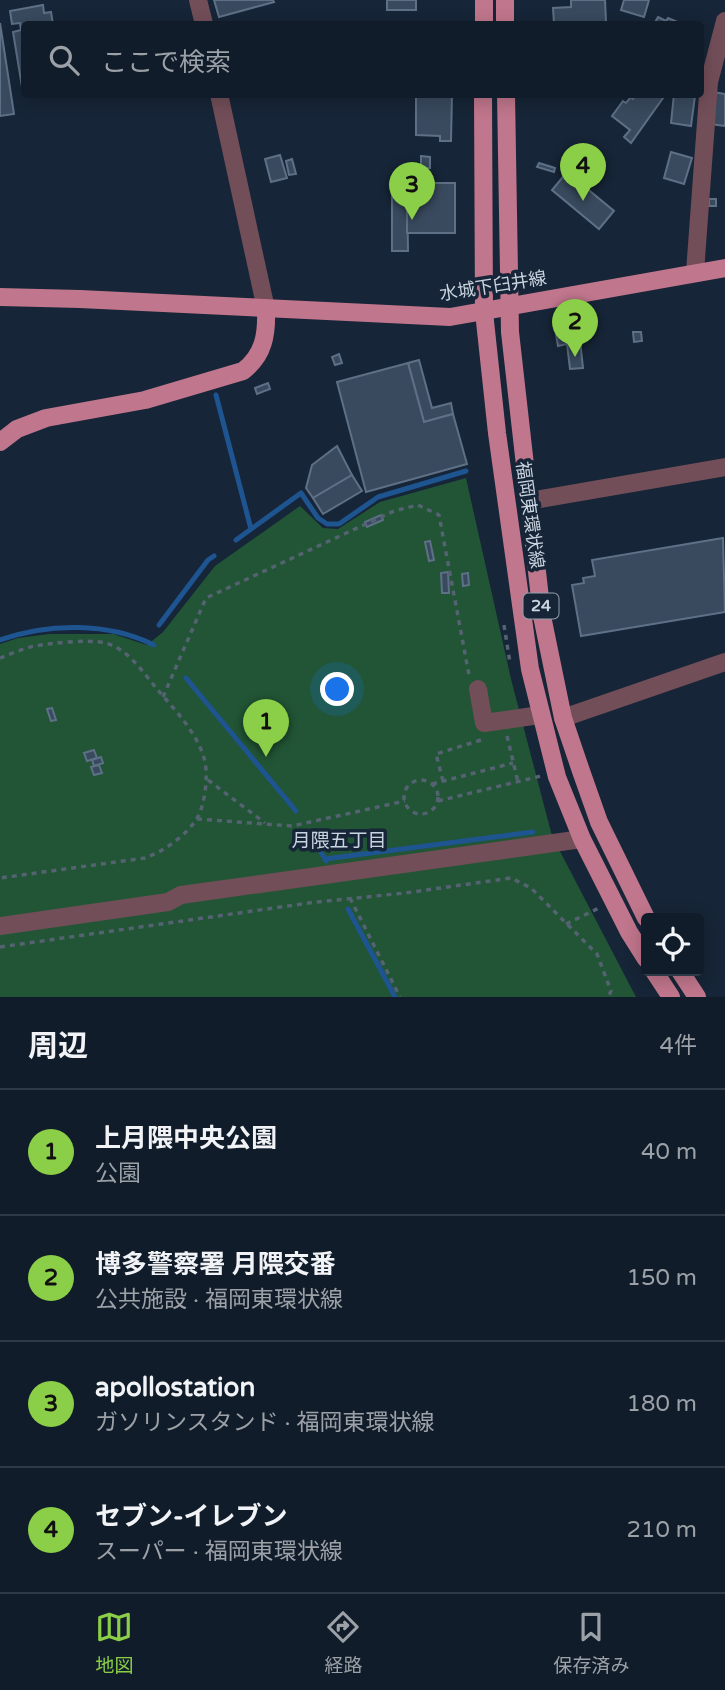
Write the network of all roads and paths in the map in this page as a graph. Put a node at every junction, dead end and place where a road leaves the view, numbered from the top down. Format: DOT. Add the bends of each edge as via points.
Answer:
graph roads {
  1 [pos="198,0"];
  2 [pos="484,0"];
  3 [pos="505,0"];
  4 [pos="203,21"];
  5 [pos="484,21"];
  6 [pos="505,21"];
  7 [pos="725,21"];
  8 [pos="220,98"];
  9 [pos="483,98"];
  10 [pos="506,98"];
  11 [pos="725,268"];
  12 [pos="695,272"];
  13 [pos="0,297"];
  14 [pos="509,306"];
  15 [pos="266,309"];
  16 [pos="484,312"];
  17 [pos="8,429"];
  18 [pos="0,442"];
  19 [pos="725,467"];
  20 [pos="529,501"];
  21 [pos="0,658"];
  22 [pos="725,662"];
  23 [pos="475,688"];
  24 [pos="163,697"];
  25 [pos="540,715"];
  26 [pos="563,718"];
  27 [pos="505,727"];
  28 [pos="482,740"];
  29 [pos="513,764"];
  30 [pos="542,775"];
  31 [pos="208,780"];
  32 [pos="443,782"];
  33 [pos="517,782"];
  34 [pos="432,785"];
  35 [pos="405,801"];
  36 [pos="438,801"];
  37 [pos="197,819"];
  38 [pos="268,825"];
  39 [pos="582,839"];
  40 [pos="0,878"];
  41 [pos="350,898"];
  42 [pos="600,908"];
  43 [pos="644,913"];
  44 [pos="566,924"];
  45 [pos="0,926"];
  46 [pos="0,947"];
  47 [pos="641,951"];
  48 [pos="657,976"];
  49 [pos="683,976"];
  50 [pos="400,997"];
  51 [pos="608,997"];
  52 [pos="671,997"];
  53 [pos="698,997"];
  1 -- 4 [label="street"];
  2 -- 5 [label="main road"];
  3 -- 6 [label="main road"];
  7 -- 12 [label="street" via="709,82"];
  8 -- 15 [label="street"];
  9 -- 16 [label="main road, 福岡東環状線 / 24"];
  10 -- 14 [label="main road, 福岡東環状線 / 24"];
  11 -- 12 [label="main road, 水城下臼井線"];
  12 -- 14 [label="main road, 水城下臼井線"];
  13 -- 15 [label="main road, 水城下臼井線"];
  14 -- 16 [label="main road, 水城下臼井線"];
  14 -- 20 [label="main road, 福岡東環状線 / 24"];
  15 -- 16 [label="main road, 水城下臼井線" via="450,317"];
  15 -- 17 [label="main road" via="267,334 255,362 243,371 145,400 71,412"];
  16 -- 25 [label="main road, 福岡東環状線 / 24" via="497,433"];
  17 -- 18 [label="main road"];
  19 -- 20 [label="street"];
  20 -- 26 [label="main road, 福岡東環状線 / 24" via="542,616"];
  21 -- 24 [label="path" via="35,646 105,643 134,662"];
  22 -- 26 [label="street"];
  23 -- 24 [label="path" via="439,515 418,505 394,511 206,598"];
  23 -- 25 [label="street" via="484,723"];
  24 -- 31 [label="path" via="186,723 204,758"];
  25 -- 39 [label="main road, 福岡東環状線 / 24" via="557,777"];
  26 -- 43 [label="main road, 福岡東環状線 / 24" via="599,822"];
  27 -- 29 [label="path"];
  28 -- 32 [label="path" via="436,754"];
  29 -- 32 [label="path"];
  29 -- 33 [label="path"];
  30 -- 33 [label="path"];
  31 -- 37 [label="path"];
  31 -- 38 [label="path"];
  32 -- 34 [label="path"];
  33 -- 36 [label="path"];
  34 -- 35 [label="path" via="415,782 406,790"];
  34 -- 36 [label="path"];
  35 -- 36 [label="path" via="410,810 420,814 430,812"];
  35 -- 38 [label="path" via="292,826"];
  37 -- 38 [label="path"];
  37 -- 40 [label="path" via="165,848 145,858"];
  39 -- 45 [label="street" via="181,895 168,902"];
  39 -- 47 [label="main road, 福岡東環状線 / 24"];
  41 -- 44 [label="path" via="511,878 531,888"];
  41 -- 46 [label="path"];
  41 -- 50 [label="path"];
  42 -- 44 [label="path"];
  44 -- 51 [label="path" via="597,954 611,991"];
  48 -- 52 [label="main road"];
  49 -- 53 [label="main road"];
}
